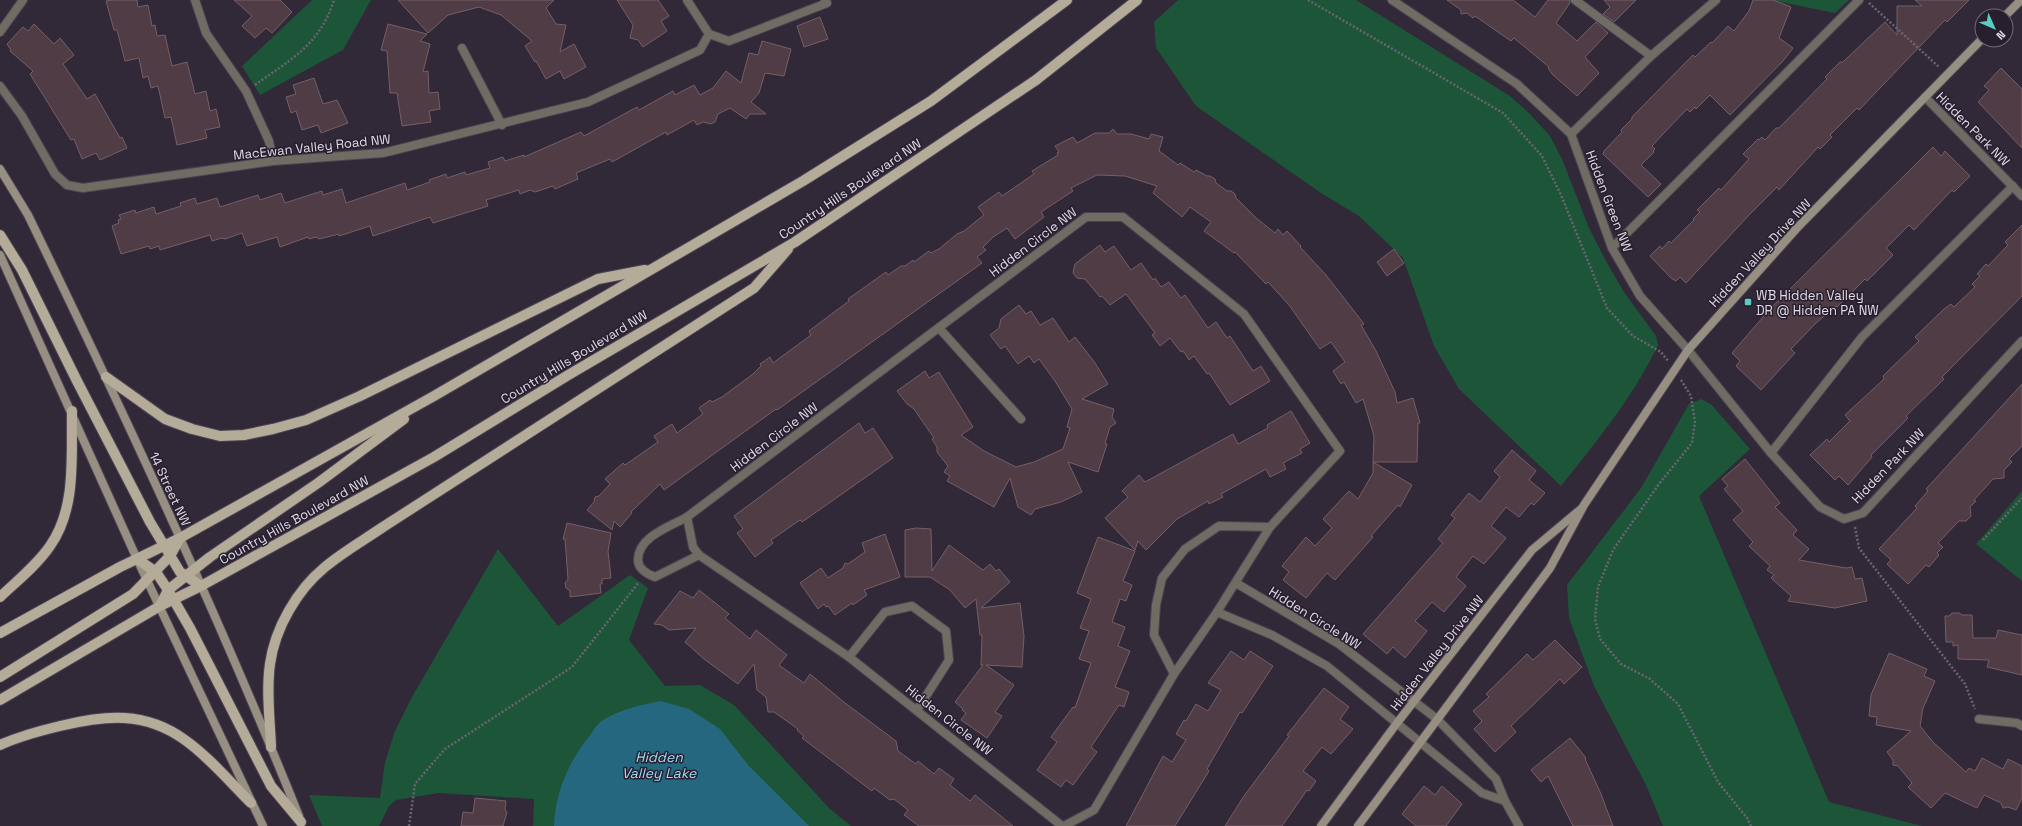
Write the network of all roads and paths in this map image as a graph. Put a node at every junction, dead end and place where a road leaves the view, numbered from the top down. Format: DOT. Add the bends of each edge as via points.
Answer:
graph roads {
  1 [pos="23,0"];
  2 [pos="195,0"];
  3 [pos="334,0"];
  4 [pos="687,0"];
  5 [pos="825,0"];
  6 [pos="1066,0"];
  7 [pos="1137,0"];
  8 [pos="1308,0"];
  9 [pos="1392,0"];
  10 [pos="1575,0"];
  11 [pos="1716,0"];
  12 [pos="1859,0"];
  13 [pos="1867,0"];
  14 [pos="2021,0"];
  15 [pos="2013,8"];
  16 [pos="0,32"];
  17 [pos="709,34"];
  18 [pos="1974,47"];
  19 [pos="462,48"];
  20 [pos="1651,56"];
  21 [pos="1946,75"];
  22 [pos="0,86"];
  23 [pos="246,91"];
  24 [pos="1925,97"];
  25 [pos="502,125"];
  26 [pos="1571,134"];
  27 [pos="273,161"];
  28 [pos="0,170"];
  29 [pos="2013,186"];
  30 [pos="2022,196"];
  31 [pos="0,235"];
  32 [pos="795,242"];
  33 [pos="1612,248"];
  34 [pos="0,255"];
  35 [pos="653,269"];
  36 [pos="939,328"];
  37 [pos="2022,341"];
  38 [pos="1688,350"];
  39 [pos="1674,369"];
  40 [pos="106,377"];
  41 [pos="434,396"];
  42 [pos="72,411"];
  43 [pos="1021,418"];
  44 [pos="1771,452"];
  45 [pos="2022,498"];
  46 [pos="1584,506"];
  47 [pos="1853,516"];
  48 [pos="687,517"];
  49 [pos="1270,527"];
  50 [pos="180,538"];
  51 [pos="1983,540"];
  52 [pos="164,545"];
  53 [pos="698,555"];
  54 [pos="170,556"];
  55 [pos="137,559"];
  56 [pos="194,569"];
  57 [pos="156,572"];
  58 [pos="646,574"];
  59 [pos="186,576"];
  60 [pos="147,580"];
  61 [pos="1236,583"];
  62 [pos="201,586"];
  63 [pos="168,590"];
  64 [pos="0,596"];
  65 [pos="173,600"];
  66 [pos="160,606"];
  67 [pos="1217,612"];
  68 [pos="0,633"];
  69 [pos="849,657"];
  70 [pos="1174,674"];
  71 [pos="0,677"];
  72 [pos="0,700"];
  73 [pos="1413,702"];
  74 [pos="917,710"];
  75 [pos="1437,719"];
  76 [pos="1979,719"];
  77 [pos="1397,723"];
  78 [pos="2022,726"];
  79 [pos="1420,741"];
  80 [pos="0,745"];
  81 [pos="271,747"];
  82 [pos="1505,801"];
  83 [pos="251,803"];
  84 [pos="302,824"];
  85 [pos="263,826"];
  86 [pos="409,826"];
  87 [pos="1063,826"];
  88 [pos="1320,826"];
  89 [pos="1358,826"];
  90 [pos="1519,826"];
  91 [pos="1751,826"];
  1 -- 16 [label="street"];
  2 -- 23 [label="street" via="206,33"];
  3 -- 23 [label="path" via="328,19 315,38 288,62"];
  4 -- 17 [label="street"];
  5 -- 17 [label="street" via="827,2 729,40"];
  6 -- 35 [label="main road" via="931,101 803,181"];
  7 -- 32 [label="main road, Country Hills Boulevard NW" via="1036,80"];
  8 -- 39 [label="path" via="1503,113 1542,156 1561,195 1607,308 1633,336 1661,352"];
  9 -- 26 [label="street, Hidden Green NW" via="1518,84"];
  10 -- 20 [label="street"];
  11 -- 20 [label="street"];
  12 -- 33 [label="street"];
  13 -- 21 [label="path"];
  14 -- 15 [label="street"];
  17 -- 25 [label="street, MacEwan Valley Road NW" via="700,50 588,102"];
  18 -- 21 [label="street, Hidden Valley Drive NW"];
  19 -- 25 [label="street"];
  20 -- 26 [label="street"];
  21 -- 24 [label="street, Hidden Valley Drive NW"];
  22 -- 27 [label="street, MacEwan Valley Road NW" via="22,116 55,174 67,185 83,188"];
  23 -- 27 [label="street" via="269,141"];
  24 -- 29 [label="street, Hidden Park NW"];
  24 -- 38 [label="street, Hidden Valley Drive NW" via="1797,228"];
  25 -- 27 [label="street, MacEwan Valley Road NW" via="383,153"];
  26 -- 33 [label="street, Hidden Green NW"];
  28 -- 40 [label="street, 14 Street NW" via="28,215"];
  29 -- 30 [label="street, Hidden Park NW"];
  29 -- 44 [label="street" via="1862,337"];
  31 -- 52 [label="main road" via="22,270 77,382"];
  32 -- 62 [label="main road, Country Hills Boulevard NW" via="427,460"];
  32 -- 81 [label="main road" via="754,288 383,527 325,567 306,585 292,604 273,648 269,685"];
  33 -- 38 [label="street, Hidden Green NW" via="1640,296"];
  34 -- 42 [label="street"];
  35 -- 40 [label="main road" via="598,279 306,420 244,435 220,436 165,419"];
  35 -- 41 [label="main road"];
  36 -- 43 [label="street"];
  36 -- 48 [label="street, Hidden Circle NW"];
  36 -- 49 [label="street, Hidden Circle NW" via="1086,217 1122,217 1244,314 1340,451"];
  37 -- 47 [label="street, Hidden Park NW" via="1863,513"];
  38 -- 39 [label="street, Hidden Valley Drive NW"];
  38 -- 44 [label="street, Hidden Park NW"];
  39 -- 46 [label="street, Hidden Valley Drive NW"];
  39 -- 91 [label="path" via="1692,396 1695,422 1692,443 1659,484 1613,550 1598,587 1595,619 1600,639 1621,664 1650,680 1678,704 1718,782"];
  40 -- 50 [label="street, 14 Street NW"];
  41 -- 50 [label="main road"];
  41 -- 56 [label="main road" via="318,483"];
  42 -- 55 [label="street"];
  42 -- 64 [label="main road" via="70,483 62,524 50,546 21,578"];
  44 -- 47 [label="street, Hidden Park NW" via="1820,508 1844,519"];
  45 -- 51 [label="path"];
  46 -- 73 [label="street, Hidden Valley Drive NW" via="1532,550"];
  46 -- 75 [label="street, Hidden Valley Drive NW" via="1550,568"];
  47 -- 76 [label="path" via="1858,548 1965,684"];
  48 -- 53 [label="street" via="693,547"];
  48 -- 58 [label="street, Hidden Circle NW" via="644,542 638,552 638,564"];
  49 -- 61 [label="street, Hidden Circle NW"];
  49 -- 70 [label="street" via="1219,526 1185,549 1162,578 1156,606 1154,635"];
  50 -- 52 [label="main road"];
  50 -- 54 [label="main road"];
  50 -- 56 [label="street, 14 Street NW"];
  52 -- 54 [label="main road"];
  52 -- 55 [label="main road"];
  53 -- 58 [label="street" via="655,577"];
  53 -- 69 [label="street, Hidden Circle NW"];
  54 -- 57 [label="main road"];
  54 -- 59 [label="main road" via="180,572"];
  55 -- 57 [label="main road"];
  55 -- 60 [label="street"];
  55 -- 68 [label="main road"];
  56 -- 59 [label="main road"];
  56 -- 62 [label="street, 14 Street NW"];
  57 -- 60 [label="main road"];
  57 -- 63 [label="main road"];
  58 -- 86 [label="path" via="572,667 444,749 415,784"];
  59 -- 62 [label="main road"];
  59 -- 63 [label="main road"];
  60 -- 66 [label="street"];
  60 -- 71 [label="main road" via="133,594"];
  61 -- 67 [label="street, Hidden Circle NW"];
  61 -- 73 [label="street, Hidden Circle NW" via="1339,644"];
  62 -- 65 [label="main road, Country Hills Boulevard NW"];
  62 -- 81 [label="street, 14 Street NW"];
  63 -- 65 [label="main road"];
  63 -- 66 [label="main road"];
  65 -- 66 [label="main road, Country Hills Boulevard NW"];
  65 -- 84 [label="main road" via="237,717 271,786"];
  66 -- 72 [label="main road, Country Hills Boulevard NW"];
  66 -- 83 [label="street"];
  67 -- 70 [label="street, Hidden Circle NW"];
  67 -- 77 [label="street" via="1272,635 1327,666"];
  69 -- 74 [label="street, Hidden Circle NW"];
  69 -- 74 [label="street" via="885,612 912,606 946,631 949,660"];
  70 -- 87 [label="street, Hidden Circle NW" via="1094,810"];
  73 -- 75 [label="street, Hidden Circle NW"];
  73 -- 77 [label="street, Hidden Valley Drive NW"];
  74 -- 87 [label="street, Hidden Circle NW"];
  75 -- 79 [label="street, Hidden Valley Drive NW"];
  75 -- 82 [label="street, Hidden Circle NW" via="1496,779"];
  76 -- 78 [label="street" via="2017,723"];
  77 -- 79 [label="street"];
  77 -- 88 [label="street, Hidden Valley Drive NW"];
  79 -- 82 [label="street" via="1482,793"];
  79 -- 89 [label="street, Hidden Valley Drive NW"];
  80 -- 83 [label="main road" via="23,735 96,718 141,720 158,724 185,740"];
  81 -- 84 [label="street, 14 Street NW"];
  82 -- 90 [label="street, Hidden Circle NW"];
  83 -- 85 [label="street"];
}
